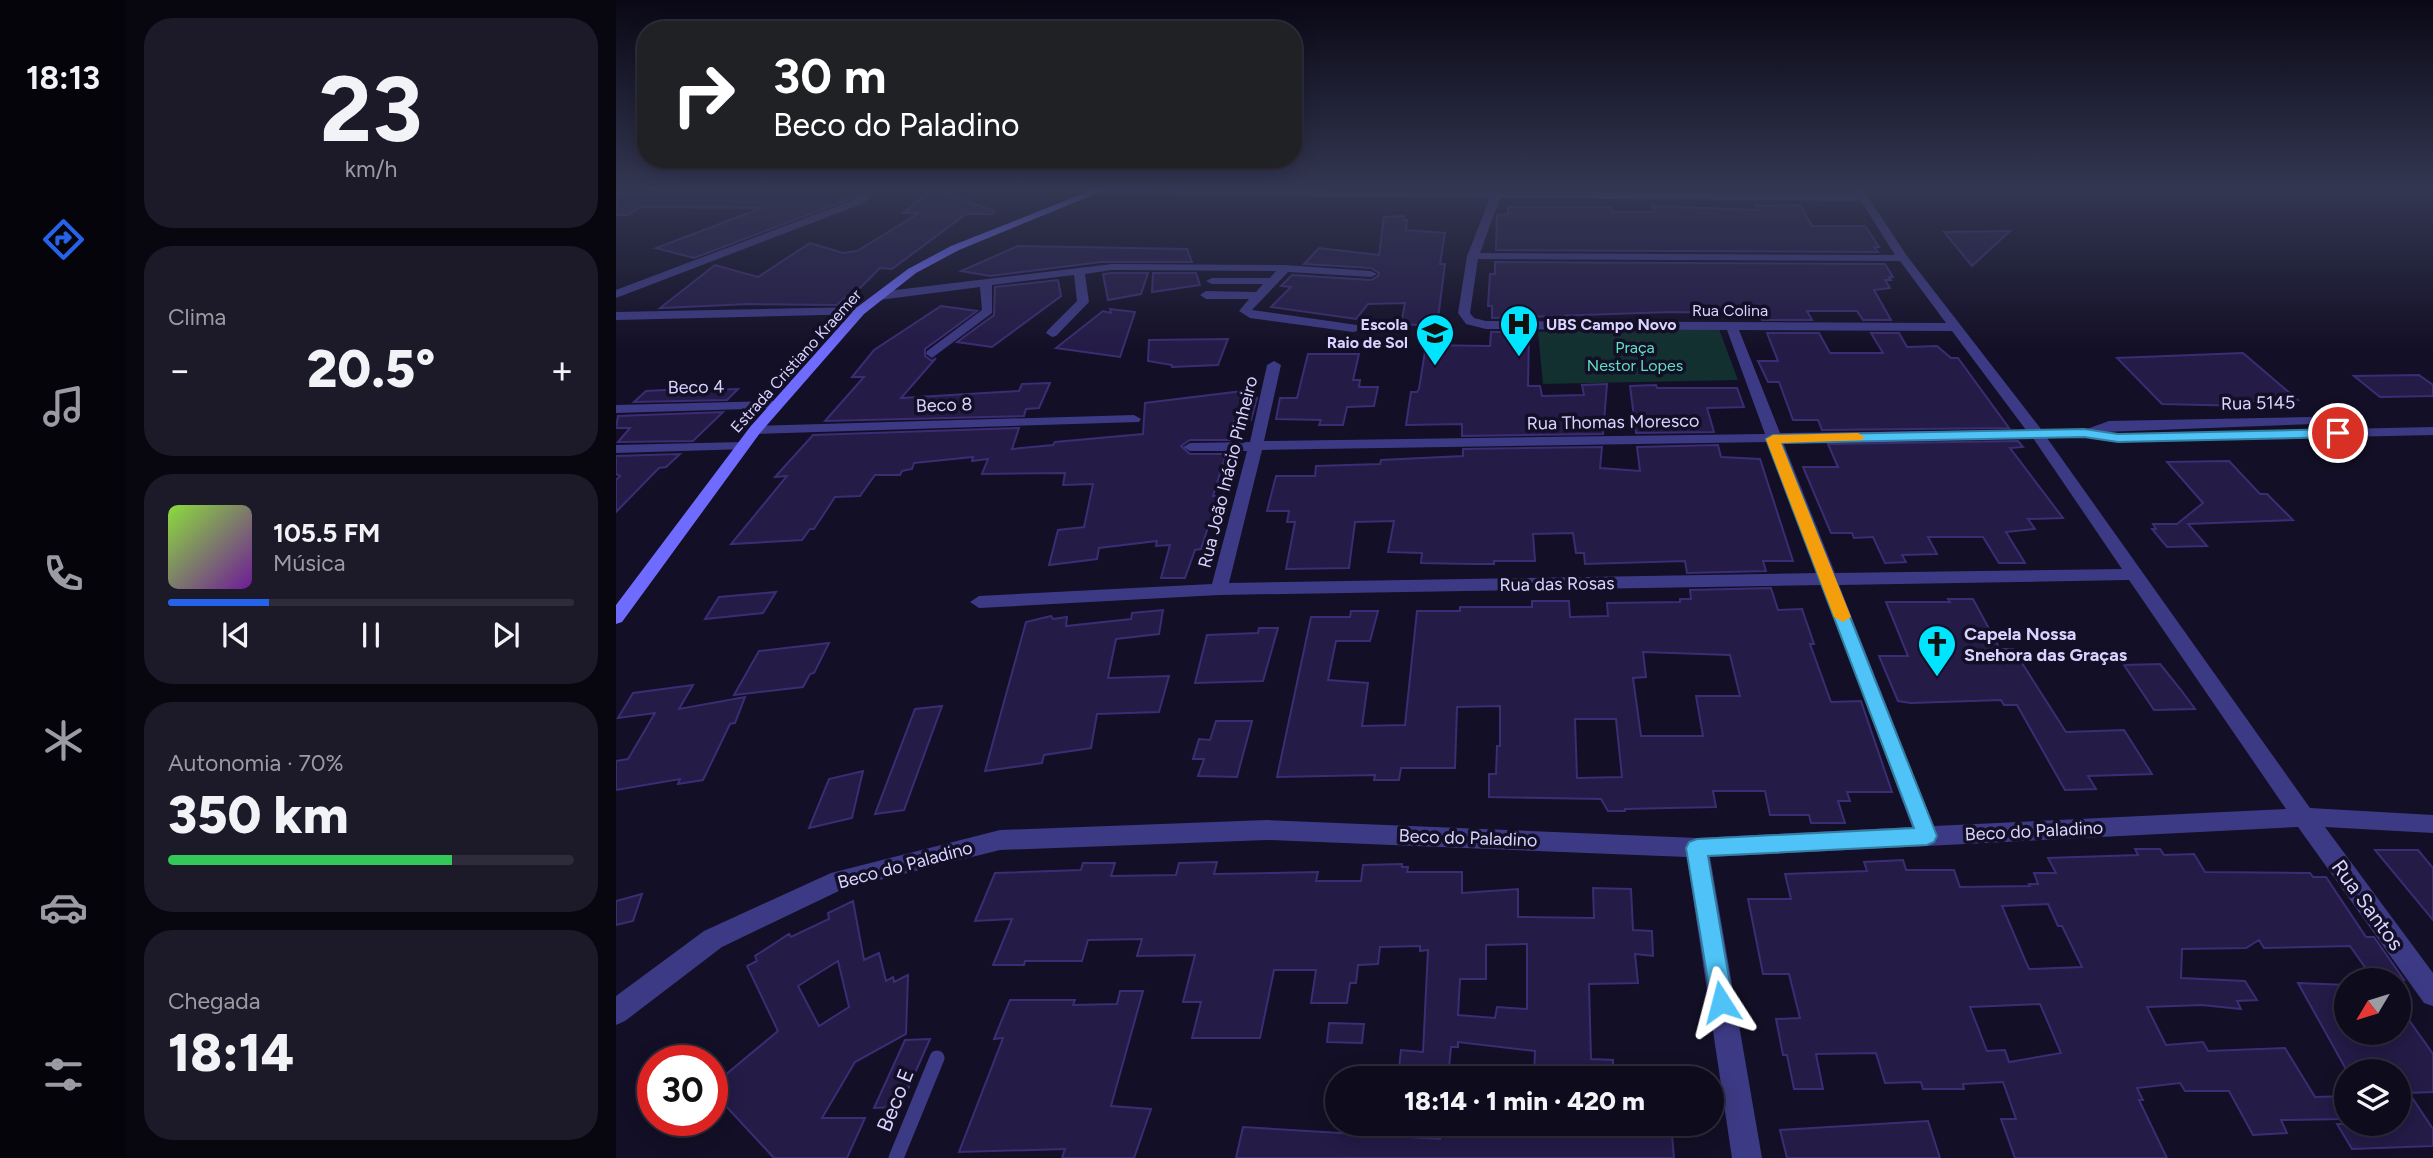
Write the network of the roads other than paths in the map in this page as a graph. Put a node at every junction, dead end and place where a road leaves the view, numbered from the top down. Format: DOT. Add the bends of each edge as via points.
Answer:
graph roads {
  1 [pos="753,242"];
  2 [pos="970,242"];
  3 [pos="1478,242"];
  4 [pos="1892,242"];
  5 [pos="1473,256"];
  6 [pos="1903,258"];
  7 [pos="1285,268"];
  8 [pos="1079,272"];
  9 [pos="1371,274"];
  10 [pos="1212,281"];
  11 [pos="1273,281"];
  12 [pos="986,284"];
  13 [pos="616,295"];
  14 [pos="1206,295"];
  15 [pos="879,296"];
  16 [pos="1258,296"];
  17 [pos="860,311"];
  18 [pos="616,316"];
  19 [pos="1731,325"];
  20 [pos="1954,327"];
  21 [pos="1353,328"];
  22 [pos="1052,333"];
  23 [pos="932,354"];
  24 [pos="1274,365"];
  25 [pos="777,405"];
  26 [pos="616,409"];
  27 [pos="1134,419"];
  28 [pos="2433,419"];
  29 [pos="2351,421"];
  30 [pos="755,430"];
  31 [pos="2433,431"];
  32 [pos="2365,432"];
  33 [pos="2084,433"];
  34 [pos="2037,434"];
  35 [pos="1773,439"];
  36 [pos="742,446"];
  37 [pos="1256,446"];
  38 [pos="1190,447"];
  39 [pos="616,449"];
  40 [pos="2136,574"];
  41 [pos="1828,579"];
  42 [pos="1219,589"];
  43 [pos="979,602"];
  44 [pos="616,618"];
  45 [pos="2304,817"];
  46 [pos="2433,824"];
  47 [pos="1927,836"];
  48 [pos="1697,848"];
  49 [pos="2433,994"];
  50 [pos="616,1012"];
  51 [pos="937,1058"];
  52 [pos="896,1158"];
  53 [pos="1747,1158"];
  1 -- 13 [label="street"];
  2 -- 15 [label="main road, Estrada Cristiano Kraemer" via="912,271"];
  3 -- 5 [label="street, Rua Colina"];
  4 -- 6 [label="street"];
  5 -- 6 [label="street"];
  5 -- 19 [label="street, Rua Colina" via="1464,313 1470,321 1486,325"];
  6 -- 20 [label="street"];
  7 -- 8 [label="street"];
  7 -- 9 [label="street"];
  7 -- 11 [label="street"];
  8 -- 12 [label="street"];
  8 -- 22 [label="street" via="1083,302"];
  10 -- 11 [label="street"];
  11 -- 16 [label="street"];
  12 -- 15 [label="street"];
  12 -- 23 [label="street" via="988,310"];
  14 -- 16 [label="street"];
  15 -- 17 [label="main road, Estrada Cristiano Kraemer"];
  16 -- 21 [label="street" via="1245,311"];
  17 -- 18 [label="street"];
  17 -- 25 [label="main road, Estrada Cristiano Kraemer"];
  19 -- 20 [label="street, Rua Colina"];
  19 -- 35 [label="street"];
  20 -- 34 [label="street"];
  24 -- 37 [label="street, Rua João Inácio Pinheiro"];
  25 -- 26 [label="street, Beco 4"];
  25 -- 30 [label="main road, Estrada Cristiano Kraemer"];
  27 -- 30 [label="street, Beco 8"];
  28 -- 29 [label="street, Rua 5145"];
  29 -- 32 [label="street"];
  29 -- 33 [label="street, Rua 5145" via="2109,425"];
  30 -- 36 [label="main road, Estrada Cristiano Kraemer"];
  31 -- 32 [label="street, Rua 5145"];
  32 -- 33 [label="street, Rua 5145" via="2118,438"];
  33 -- 34 [label="street, Rua 5145"];
  34 -- 35 [label="street, Rua Thomas Moresco"];
  34 -- 40 [label="street"];
  35 -- 37 [label="street, Rua Thomas Moresco"];
  35 -- 41 [label="street"];
  36 -- 39 [label="street"];
  36 -- 44 [label="main road, Estrada Cristiano Kraemer"];
  37 -- 38 [label="street, Rua Thomas Moresco"];
  37 -- 42 [label="street, Rua João Inácio Pinheiro"];
  40 -- 41 [label="street, Rua das Rosas"];
  40 -- 45 [label="street"];
  41 -- 42 [label="street, Rua das Rosas"];
  41 -- 47 [label="street"];
  42 -- 43 [label="street, Rua das Rosas"];
  45 -- 46 [label="street, Beco do Paladino"];
  45 -- 47 [label="street, Beco do Paladino"];
  45 -- 49 [label="street, Rua Santos"];
  47 -- 48 [label="street, Beco do Paladino"];
  48 -- 50 [label="street, Beco do Paladino" via="1267,830 1000,840 839,880 713,939"];
  48 -- 53 [label="street"];
  51 -- 52 [label="lane, Beco E"];
}
